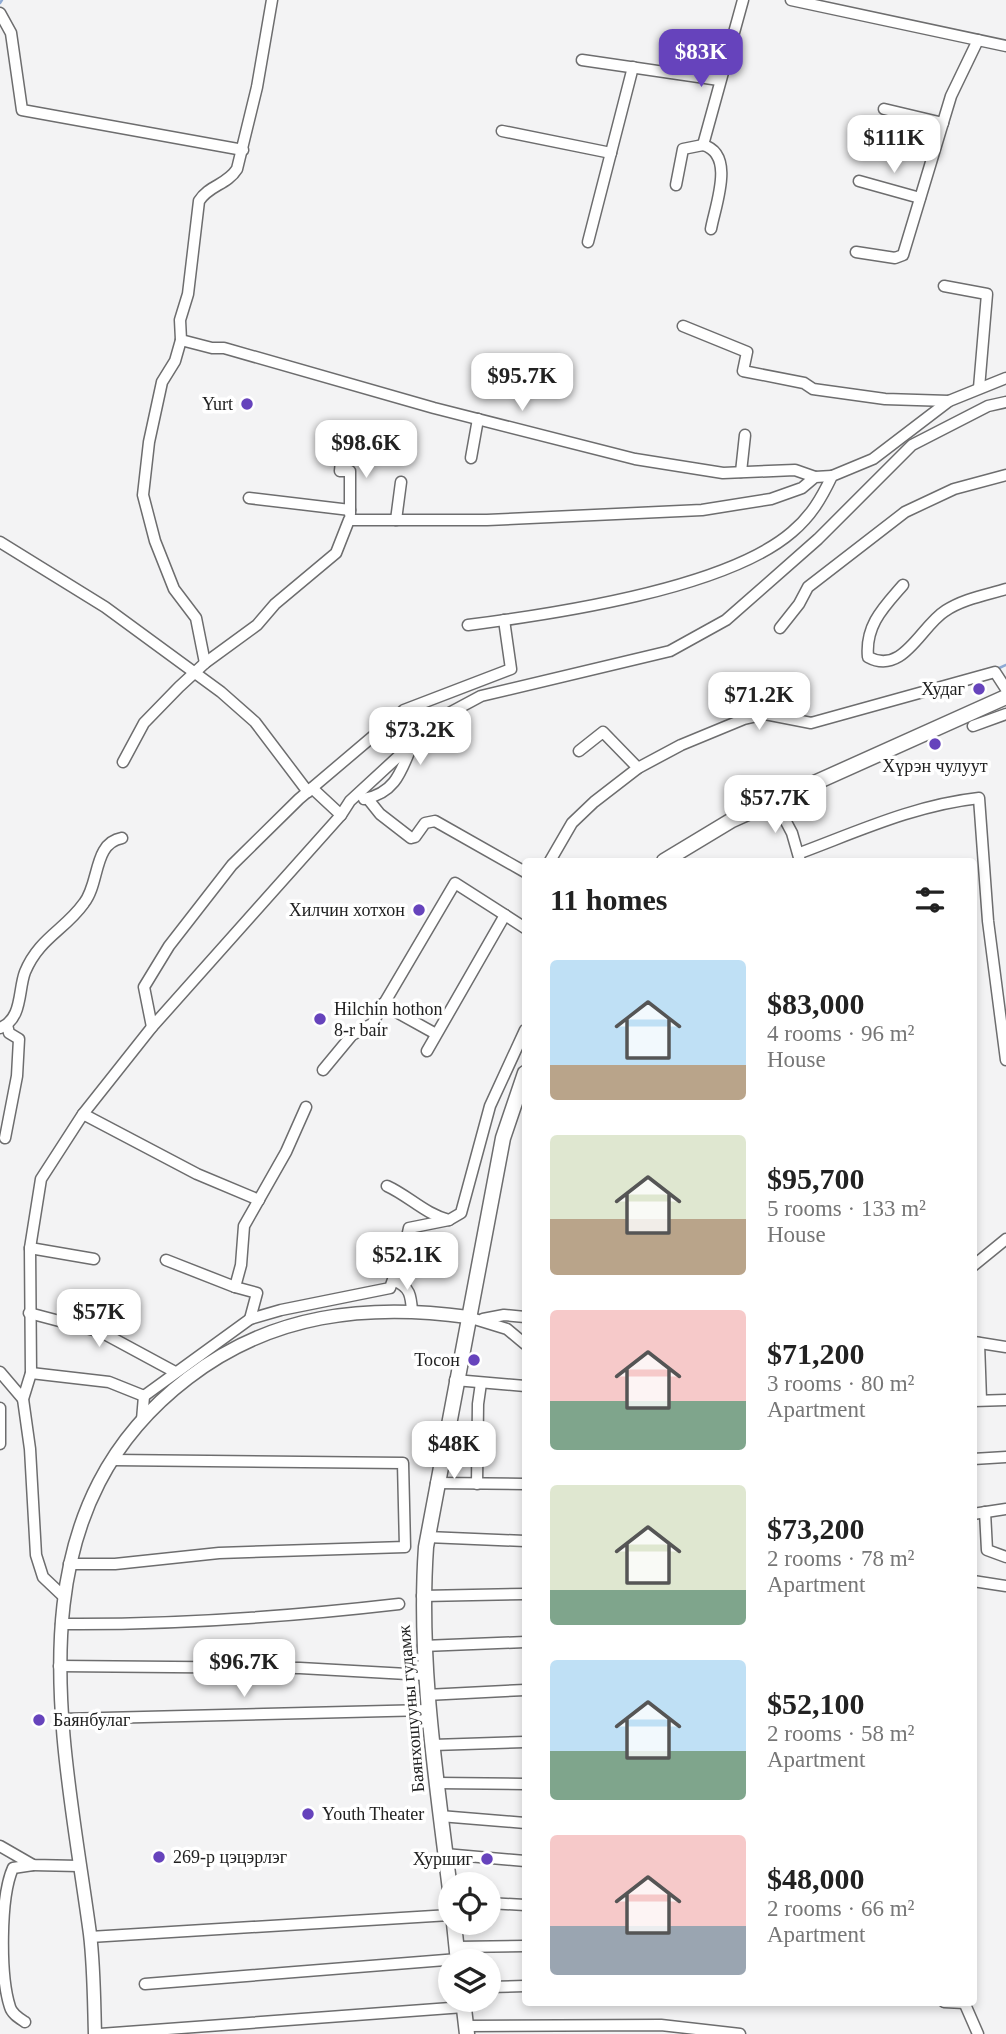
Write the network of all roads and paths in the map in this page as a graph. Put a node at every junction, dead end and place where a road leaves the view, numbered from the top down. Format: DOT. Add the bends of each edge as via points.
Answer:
graph roads {
  1 [pos="272,0"];
  2 [pos="743,0"];
  3 [pos="791,0"];
  4 [pos="0,13"];
  5 [pos="978,40"];
  6 [pos="1006,46"];
  7 [pos="582,60"];
  8 [pos="633,67"];
  9 [pos="719,80"];
  10 [pos="884,109"];
  11 [pos="943,123"];
  12 [pos="502,131"];
  13 [pos="703,145"];
  14 [pos="243,150"];
  15 [pos="611,153"];
  16 [pos="859,181"];
  17 [pos="676,185"];
  18 [pos="920,198"];
  19 [pos="711,229"];
  20 [pos="588,242"];
  21 [pos="856,252"];
  22 [pos="944,286"];
  23 [pos="683,326"];
  24 [pos="181,340"];
  25 [pos="1006,379"];
  26 [pos="979,388"];
  27 [pos="949,401"];
  28 [pos="1006,402"];
  29 [pos="478,419"];
  30 [pos="745,435"];
  31 [pos="343,441"];
  32 [pos="471,458"];
  33 [pos="741,472"];
  34 [pos="1006,475"];
  35 [pos="815,477"];
  36 [pos="832,477"];
  37 [pos="401,482"];
  38 [pos="249,498"];
  39 [pos="349,515"];
  40 [pos="396,520"];
  41 [pos="0,542"];
  42 [pos="903,585"];
  43 [pos="1006,589"];
  44 [pos="505,621"];
  45 [pos="468,625"];
  46 [pos="780,628"];
  47 [pos="205,663"];
  48 [pos="1006,667"];
  49 [pos="195,671"];
  50 [pos="995,672"];
  51 [pos="1006,689"];
  52 [pos="454,690"];
  53 [pos="1006,697"];
  54 [pos="1006,714"];
  55 [pos="440,718"];
  56 [pos="974,726"];
  57 [pos="415,739"];
  58 [pos="579,751"];
  59 [pos="123,762"];
  60 [pos="638,768"];
  61 [pos="310,790"];
  62 [pos="368,799"];
  63 [pos="350,801"];
  64 [pos="775,801"];
  65 [pos="341,815"];
  66 [pos="122,838"];
  67 [pos="800,857"];
  68 [pos="552,858"];
  69 [pos="669,858"];
  70 [pos="522,870"];
  71 [pos="985,874"];
  72 [pos="977,875"];
  73 [pos="505,915"];
  74 [pos="522,926"];
  75 [pos="382,1003"];
  76 [pos="4,1027"];
  77 [pos="152,1027"];
  78 [pos="436,1034"];
  79 [pos="522,1037"];
  80 [pos="427,1051"];
  81 [pos="1006,1060"];
  82 [pos="323,1070"];
  83 [pos="522,1082"];
  84 [pos="306,1107"];
  85 [pos="83,1114"];
  86 [pos="5,1138"];
  87 [pos="387,1186"];
  88 [pos="259,1200"];
  89 [pos="449,1220"];
  90 [pos="1006,1239"];
  91 [pos="30,1248"];
  92 [pos="94,1259"];
  93 [pos="166,1260"];
  94 [pos="977,1263"];
  95 [pos="395,1281"];
  96 [pos="235,1287"];
  97 [pos="412,1311"];
  98 [pos="29,1313"];
  99 [pos="522,1317"];
  100 [pos="250,1319"];
  101 [pos="474,1319"];
  102 [pos="522,1342"];
  103 [pos="977,1343"];
  104 [pos="1006,1347"];
  105 [pos="0,1372"];
  106 [pos="175,1372"];
  107 [pos="31,1373"];
  108 [pos="455,1380"];
  109 [pos="481,1383"];
  110 [pos="522,1386"];
  111 [pos="144,1396"];
  112 [pos="23,1399"];
  113 [pos="977,1400"];
  114 [pos="1006,1400"];
  115 [pos="0,1408"];
  116 [pos="142,1420"];
  117 [pos="0,1444"];
  118 [pos="1006,1457"];
  119 [pos="113,1460"];
  120 [pos="977,1460"];
  121 [pos="436,1483"];
  122 [pos="477,1484"];
  123 [pos="522,1484"];
  124 [pos="1006,1509"];
  125 [pos="979,1513"];
  126 [pos="427,1537"];
  127 [pos="522,1541"];
  128 [pos="1006,1558"];
  129 [pos="69,1564"];
  130 [pos="977,1582"];
  131 [pos="1006,1586"];
  132 [pos="522,1594"];
  133 [pos="62,1595"];
  134 [pos="422,1596"];
  135 [pos="399,1604"];
  136 [pos="61,1624"];
  137 [pos="522,1642"];
  138 [pos="423,1646"];
  139 [pos="59,1666"];
  140 [pos="425,1675"];
  141 [pos="522,1690"];
  142 [pos="426,1695"];
  143 [pos="428,1710"];
  144 [pos="62,1719"];
  145 [pos="522,1742"];
  146 [pos="433,1745"];
  147 [pos="437,1783"];
  148 [pos="522,1784"];
  149 [pos="440,1816"];
  150 [pos="522,1824"];
  151 [pos="0,1846"];
  152 [pos="445,1854"];
  153 [pos="522,1861"];
  154 [pos="33,1865"];
  155 [pos="79,1866"];
  156 [pos="448,1872"];
  157 [pos="501,1904"];
  158 [pos="522,1905"];
  159 [pos="438,1917"];
  160 [pos="90,1937"];
  161 [pos="522,1946"];
  162 [pos="501,1950"];
  163 [pos="438,1958"];
  164 [pos="145,1984"];
  165 [pos="522,1986"];
  166 [pos="501,1987"];
  167 [pos="438,2006"];
  168 [pos="965,2006"];
  169 [pos="464,2012"];
  170 [pos="25,2022"];
  171 [pos="467,2030"];
  172 [pos="98,2034"];
  173 [pos="740,2034"];
  174 [pos="978,2034"];
  1 -- 14 [label="street"];
  2 -- 9 [label="street"];
  3 -- 5 [label="street"];
  4 -- 14 [label="street" via="11,33 22,110"];
  5 -- 6 [label="street"];
  5 -- 11 [label="street"];
  7 -- 8 [label="street"];
  8 -- 9 [label="street"];
  8 -- 15 [label="street"];
  9 -- 13 [label="street"];
  10 -- 11 [label="street"];
  11 -- 18 [label="street"];
  12 -- 15 [label="street"];
  13 -- 17 [label="street" via="683,149"];
  13 -- 19 [label="street" via="719,156 722,171"];
  14 -- 24 [label="street" via="231,179 205,191 199,201 188,294 180,320"];
  15 -- 20 [label="street"];
  16 -- 18 [label="street"];
  18 -- 21 [label="street" via="903,255 895,258"];
  22 -- 26 [label="street" via="987,294"];
  23 -- 27 [label="street" via="747,352 743,370 813,389 884,399"];
  24 -- 29 [label="street"];
  24 -- 47 [label="street" via="162,382 143,495 174,589 196,618"];
  25 -- 26 [label="street"];
  26 -- 27 [label="street"];
  27 -- 36 [label="street" via="873,459"];
  28 -- 55 [label="street" via="988,406 912,445 818,539 726,621 670,652 481,696"];
  29 -- 32 [label="street"];
  29 -- 33 [label="street" via="635,458"];
  30 -- 33 [label="street"];
  31 -- 39 [label="street" via="340,471 350,471"];
  33 -- 35 [label="street" via="794,470"];
  34 -- 46 [label="street" via="954,489 905,512 808,587"];
  35 -- 36 [label="street"];
  35 -- 40 [label="street" via="802,488 771,499 702,510"];
  36 -- 44 [label="street" via="817,507 790,534 701,580"];
  37 -- 40 [label="street"];
  38 -- 39 [label="street"];
  39 -- 40 [label="street"];
  39 -- 47 [label="street" via="336,553 257,625"];
  41 -- 49 [label="street" via="105,607"];
  42 -- 43 [label="street" via="871,628 868,657 877,661 890,661 905,651 953,605"];
  44 -- 45 [label="street"];
  44 -- 52 [label="street" via="511,669"];
  47 -- 49 [label="street"];
  48 -- 50 [label="street"];
  49 -- 59 [label="street" via="144,723"];
  49 -- 61 [label="street" via="254,722"];
  50 -- 51 [label="street"];
  50 -- 60 [label="street" via="811,723 765,714 744,719"];
  52 -- 55 [label="street"];
  52 -- 61 [label="street" via="404,710"];
  53 -- 64 [label="main road"];
  54 -- 56 [label="street"];
  55 -- 57 [label="street"];
  57 -- 62 [label="street" via="397,783"];
  57 -- 63 [label="street"];
  58 -- 60 [label="street" via="603,732"];
  60 -- 68 [label="street" via="572,823"];
  61 -- 65 [label="street"];
  61 -- 77 [label="street" via="232,865 169,946 144,987"];
  62 -- 63 [label="street"];
  62 -- 70 [label="street" via="411,838 425,823 435,821"];
  63 -- 65 [label="street"];
  64 -- 67 [label="street"];
  64 -- 69 [label="main road" via="716,828"];
  65 -- 77 [label="street"];
  66 -- 76 [label="street" via="104,846 84,904 42,942 23,976 22,998"];
  67 -- 71 [label="street" via="928,806 979,798"];
  71 -- 72 [label="street"];
  71 -- 81 [label="street"];
  73 -- 74 [label="street"];
  73 -- 75 [label="street" via="455,883"];
  73 -- 78 [label="street"];
  75 -- 78 [label="street"];
  75 -- 82 [label="street" via="372,1024 352,1035"];
  76 -- 86 [label="street" via="19,1039"];
  77 -- 85 [label="street"];
  78 -- 80 [label="street"];
  79 -- 89 [label="street" via="490,1106 461,1213"];
  83 -- 101 [label="main road, Баянхошууны гудамж" via="503,1138"];
  84 -- 88 [label="street"];
  85 -- 88 [label="street" via="197,1174"];
  85 -- 91 [label="street" via="41,1179"];
  87 -- 89 [label="street"];
  88 -- 96 [label="street" via="244,1226"];
  89 -- 95 [label="street" via="409,1228"];
  90 -- 94 [label="street"];
  91 -- 92 [label="street"];
  91 -- 98 [label="street"];
  93 -- 96 [label="street"];
  95 -- 97 [label="street" via="411,1294"];
  95 -- 100 [label="street" via="386,1290"];
  96 -- 100 [label="street" via="257,1293"];
  97 -- 101 [label="street"];
  97 -- 116 [label="street" via="334,1314 264,1334 204,1366"];
  98 -- 106 [label="street" via="101,1332"];
  98 -- 107 [label="street"];
  99 -- 101 [label="street"];
  100 -- 106 [label="street"];
  101 -- 102 [label="street" via="506,1329"];
  101 -- 108 [label="main road, Баянхошууны гудамж"];
  103 -- 104 [label="street"];
  105 -- 112 [label="street"];
  106 -- 111 [label="street"];
  107 -- 111 [label="street" via="108,1382"];
  107 -- 112 [label="street"];
  108 -- 109 [label="street"];
  108 -- 121 [label="main road, Баянхошууны гудамж"];
  109 -- 110 [label="street"];
  109 -- 122 [label="street"];
  111 -- 116 [label="street"];
  112 -- 133 [label="street" via="39,1567"];
  113 -- 114 [label="street"];
  115 -- 117 [label="street"];
  116 -- 119 [label="street"];
  118 -- 120 [label="street"];
  119 -- 129 [label="street" via="88,1510"];
  119 -- 129 [label="street" via="403,1462 405,1547"];
  121 -- 122 [label="street"];
  121 -- 126 [label="main road, Баянхошууны гудамж"];
  122 -- 123 [label="street"];
  124 -- 125 [label="street"];
  125 -- 128 [label="street" via="988,1550"];
  126 -- 127 [label="street"];
  126 -- 134 [label="main road, Баянхошууны гудамж"];
  129 -- 133 [label="street"];
  130 -- 131 [label="street"];
  132 -- 134 [label="street"];
  133 -- 136 [label="street"];
  134 -- 138 [label="main road, Баянхошууны гудамж"];
  135 -- 136 [label="street" via="316,1614 128,1625"];
  136 -- 139 [label="street"];
  137 -- 138 [label="street"];
  138 -- 140 [label="main road, Баянхошууны гудамж"];
  139 -- 140 [label="street" via="300,1668"];
  139 -- 144 [label="street"];
  140 -- 142 [label="main road, Баянхошууны гудамж"];
  141 -- 142 [label="street"];
  142 -- 143 [label="main road, Баянхошууны гудамж"];
  143 -- 144 [label="street"];
  143 -- 146 [label="main road, Баянхошууны гудамж"];
  144 -- 155 [label="street"];
  145 -- 146 [label="street"];
  146 -- 147 [label="main road, Баянхошууны гудамж"];
  147 -- 148 [label="street"];
  147 -- 149 [label="main road, Баянхошууны гудамж"];
  149 -- 150 [label="street"];
  149 -- 152 [label="main road, Баянхошууны гудамж"];
  151 -- 154 [label="street"];
  152 -- 153 [label="street"];
  152 -- 156 [label="main road, Баянхошууны гудамж"];
  154 -- 155 [label="street"];
  154 -- 170 [label="street" via="13,1868 3,1904 5,1989 10,2010"];
  155 -- 160 [label="street"];
  157 -- 158 [label="street"];
  159 -- 160 [label="street"];
  160 -- 172 [label="street"];
  161 -- 162 [label="street"];
  163 -- 164 [label="street"];
  165 -- 166 [label="street"];
  167 -- 172 [label="street"];
  168 -- 174 [label="street"];
  169 -- 171 [label="main road"];
  171 -- 173 [label="street" via="661,2025"];
}
